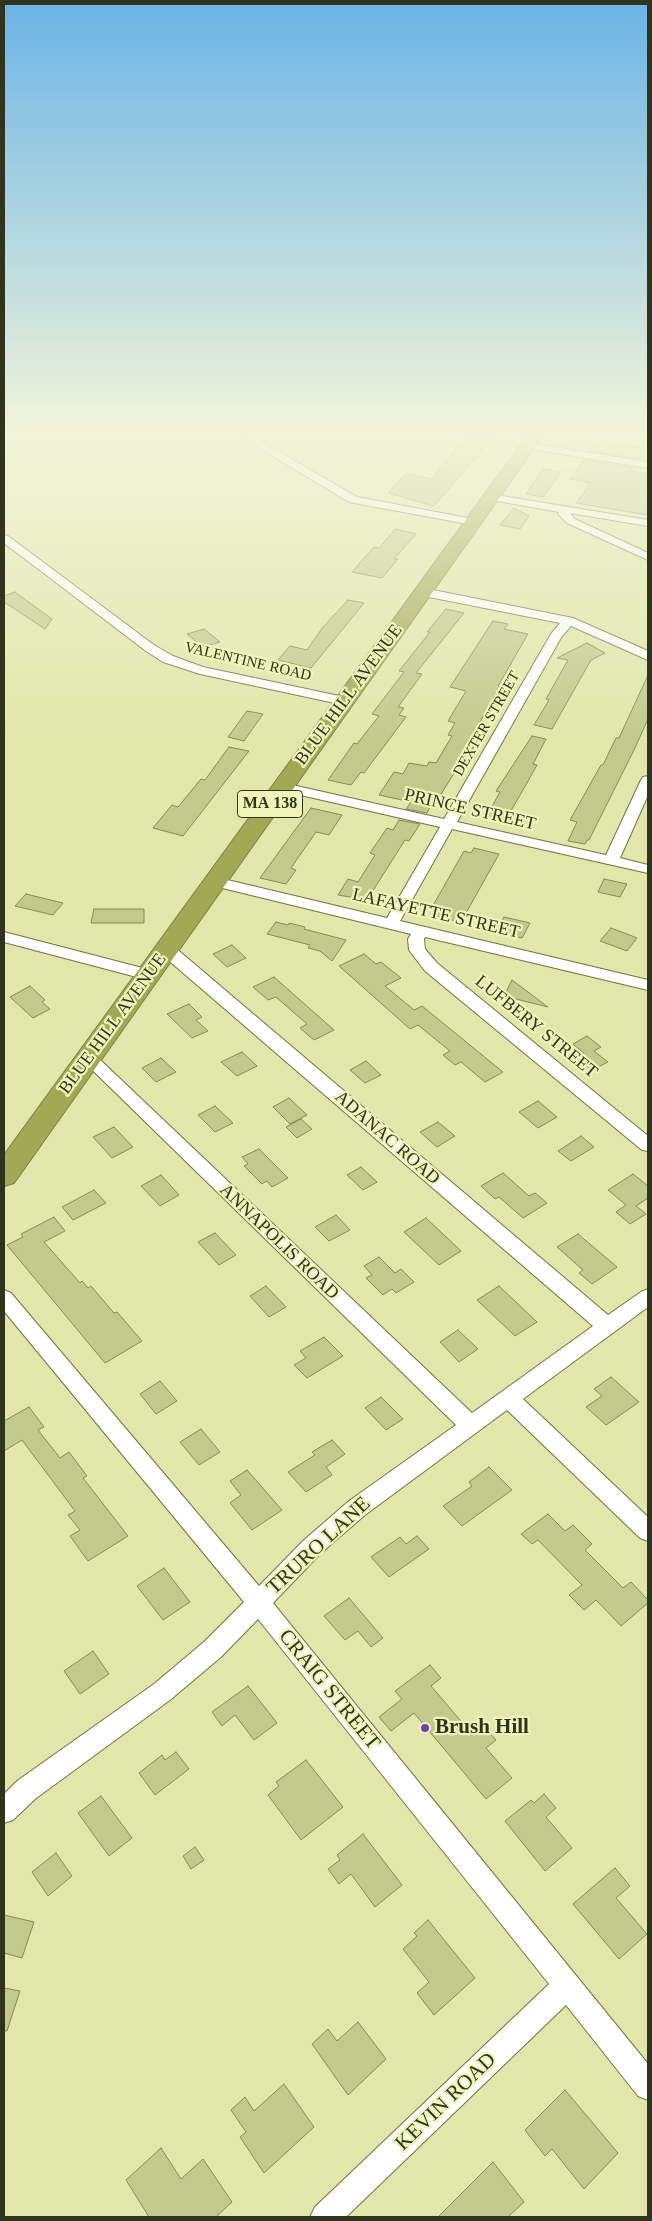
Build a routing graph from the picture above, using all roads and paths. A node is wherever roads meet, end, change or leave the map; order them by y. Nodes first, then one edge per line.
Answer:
1 (463, 537) edge
2 (604, 537) edge
3 (4, 538) edge
4 (648, 557) edge
5 (423, 592) junction
6 (569, 621) junction
7 (648, 656) edge
8 (344, 701) junction
9 (648, 780) edge
10 (283, 786) junction
11 (448, 824) junction
12 (611, 860) junction
13 (648, 869) edge
14 (214, 882) junction
15 (391, 924) junction
16 (420, 931) junction
17 (4, 938) edge
18 (166, 949) junction
19 (148, 975) junction
20 (648, 986) edge
21 (88, 1058) junction
22 (648, 1145) edge
23 (4, 1176) edge
24 (648, 1297) edge
25 (4, 1298) edge
26 (608, 1327) junction
27 (508, 1398) junction
28 (471, 1426) junction
29 (648, 1531) edge
30 (258, 1602) junction
31 (4, 1811) edge
32 (567, 1986) junction
33 (648, 2086) edge
34 (325, 2217) edge

1 - 5 highway, BLUE HILL AVENUE / MA 138
2 - 4 street
3 - 8 street, VALENTINE ROAD
5 - 6 street
5 - 8 highway, BLUE HILL AVENUE / MA 138
6 - 7 street
6 - 11 street, DEXTER STREET
8 - 10 highway, BLUE HILL AVENUE / MA 138
9 - 12 street
10 - 11 street, PRINCE STREET
10 - 14 highway, BLUE HILL AVENUE / MA 138
11 - 12 street, PRINCE STREET
11 - 15 street, DEXTER STREET
12 - 13 street, PRINCE STREET
14 - 15 street, LAFAYETTE STREET
14 - 18 highway, BLUE HILL AVENUE / MA 138
15 - 16 street, LAFAYETTE STREET
16 - 20 street, LAFAYETTE STREET
16 - 22 street, LUFBERY STREET
17 - 19 street
18 - 19 highway, BLUE HILL AVENUE / MA 138
18 - 26 street, ADANAC ROAD
19 - 21 highway, BLUE HILL AVENUE / MA 138
21 - 23 highway, BLUE HILL AVENUE / MA 138
21 - 28 street, ANNAPOLIS ROAD
24 - 26 street, TRURO LANE
25 - 30 street, CRAIG STREET
26 - 27 street, TRURO LANE
27 - 28 street, TRURO LANE
27 - 29 street
28 - 30 street, TRURO LANE
30 - 31 street, TRURO LANE
30 - 32 street, CRAIG STREET
32 - 33 street, CRAIG STREET
32 - 34 street, KEVIN ROAD

